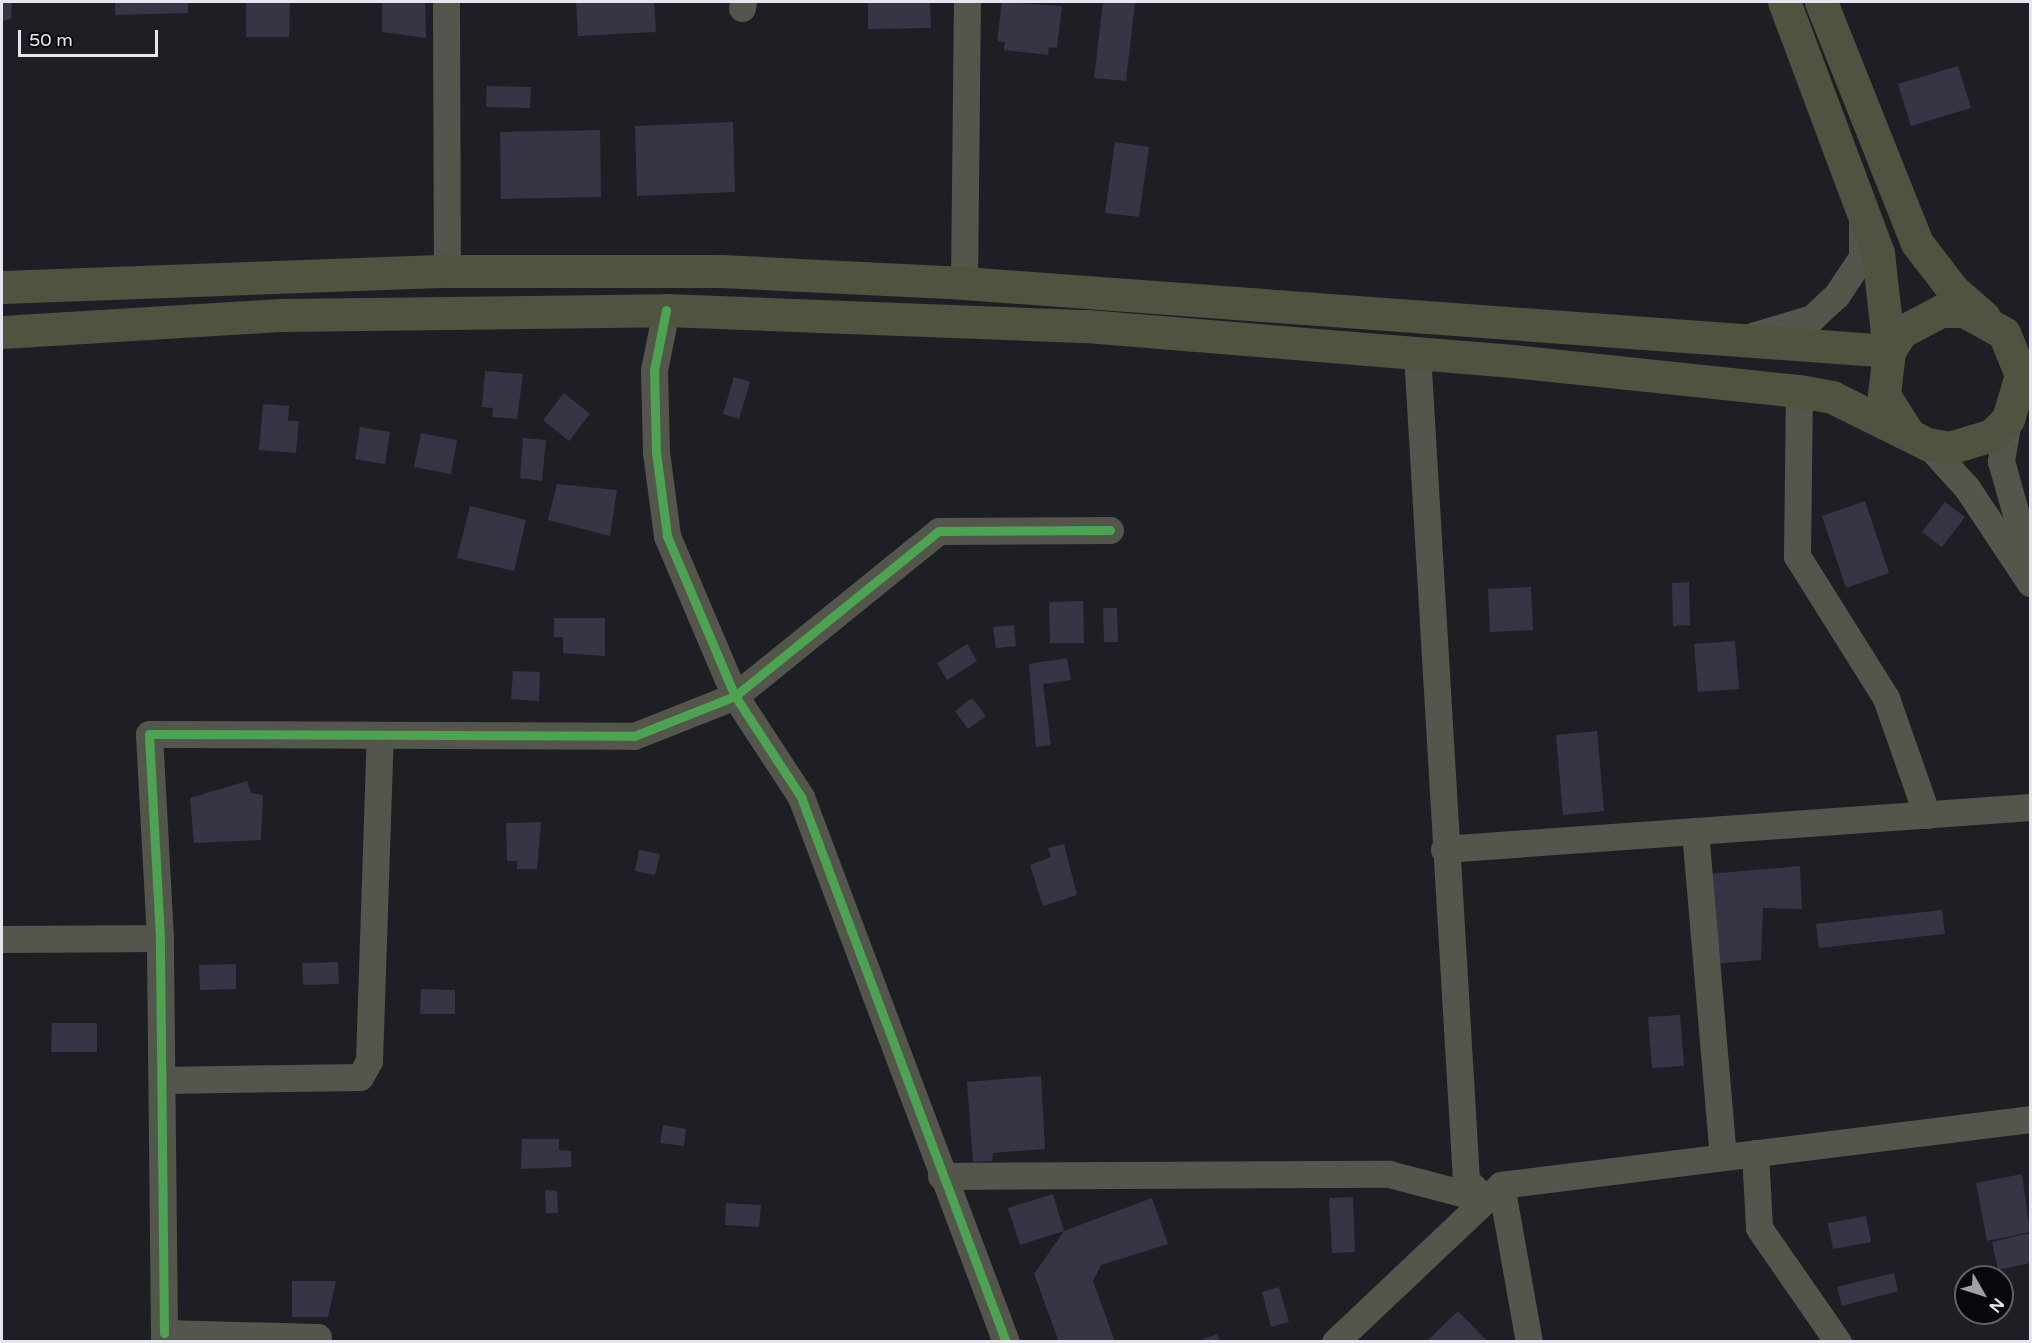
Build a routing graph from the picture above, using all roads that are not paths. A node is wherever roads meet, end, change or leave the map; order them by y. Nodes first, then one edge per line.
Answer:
1 (446, 2) edge
2 (967, 2) edge
3 (1784, 2) edge
4 (1822, 2) edge
5 (1861, 206) junction
6 (447, 272) junction
7 (964, 283) junction
8 (2, 287) edge
9 (666, 310) junction
10 (2, 332) edge
11 (2007, 332) edge
12 (1733, 341) junction
13 (1888, 351) junction
14 (1417, 353) junction
15 (1799, 391) junction
16 (2020, 417) edge
17 (1918, 438) junction
18 (1110, 530) dead end
19 (2031, 564) edge
20 (2031, 583) edge
21 (735, 696) junction
22 (380, 735) junction
23 (2031, 807) edge
24 (1927, 815) junction
25 (1695, 831) junction
26 (1444, 849) junction
27 (160, 938) junction
28 (2, 939) edge
29 (162, 1080) junction
30 (2031, 1119) edge
31 (1755, 1153) junction
32 (1723, 1157) junction
33 (941, 1176) junction
34 (1493, 1192) junction
35 (318, 1336) dead end
36 (164, 1337) edge
37 (1006, 1341) edge
38 (1335, 1341) edge
39 (1529, 1341) edge
40 (1838, 1341) edge

1 - 6 street
2 - 7 street
3 - 5 main road
4 - 11 main road
5 - 12 street
5 - 13 main road
6 - 7 main road
6 - 8 main road
7 - 12 main road
9 - 10 main road
9 - 14 main road
9 - 21 street
11 - 13 main road
11 - 16 main road
12 - 13 main road
13 - 17 main road
14 - 15 main road
14 - 26 street
15 - 17 main road
15 - 24 street
16 - 17 main road
16 - 19 street
17 - 20 street
18 - 21 street
21 - 22 street
21 - 33 street
22 - 27 street
22 - 29 street
23 - 24 street
24 - 25 street
25 - 26 street
25 - 32 street
26 - 34 street
27 - 28 street
27 - 29 street
29 - 36 street
30 - 31 street
31 - 32 street
31 - 40 street
32 - 34 street
33 - 34 street
33 - 37 street
34 - 38 street
34 - 39 street
35 - 36 street

